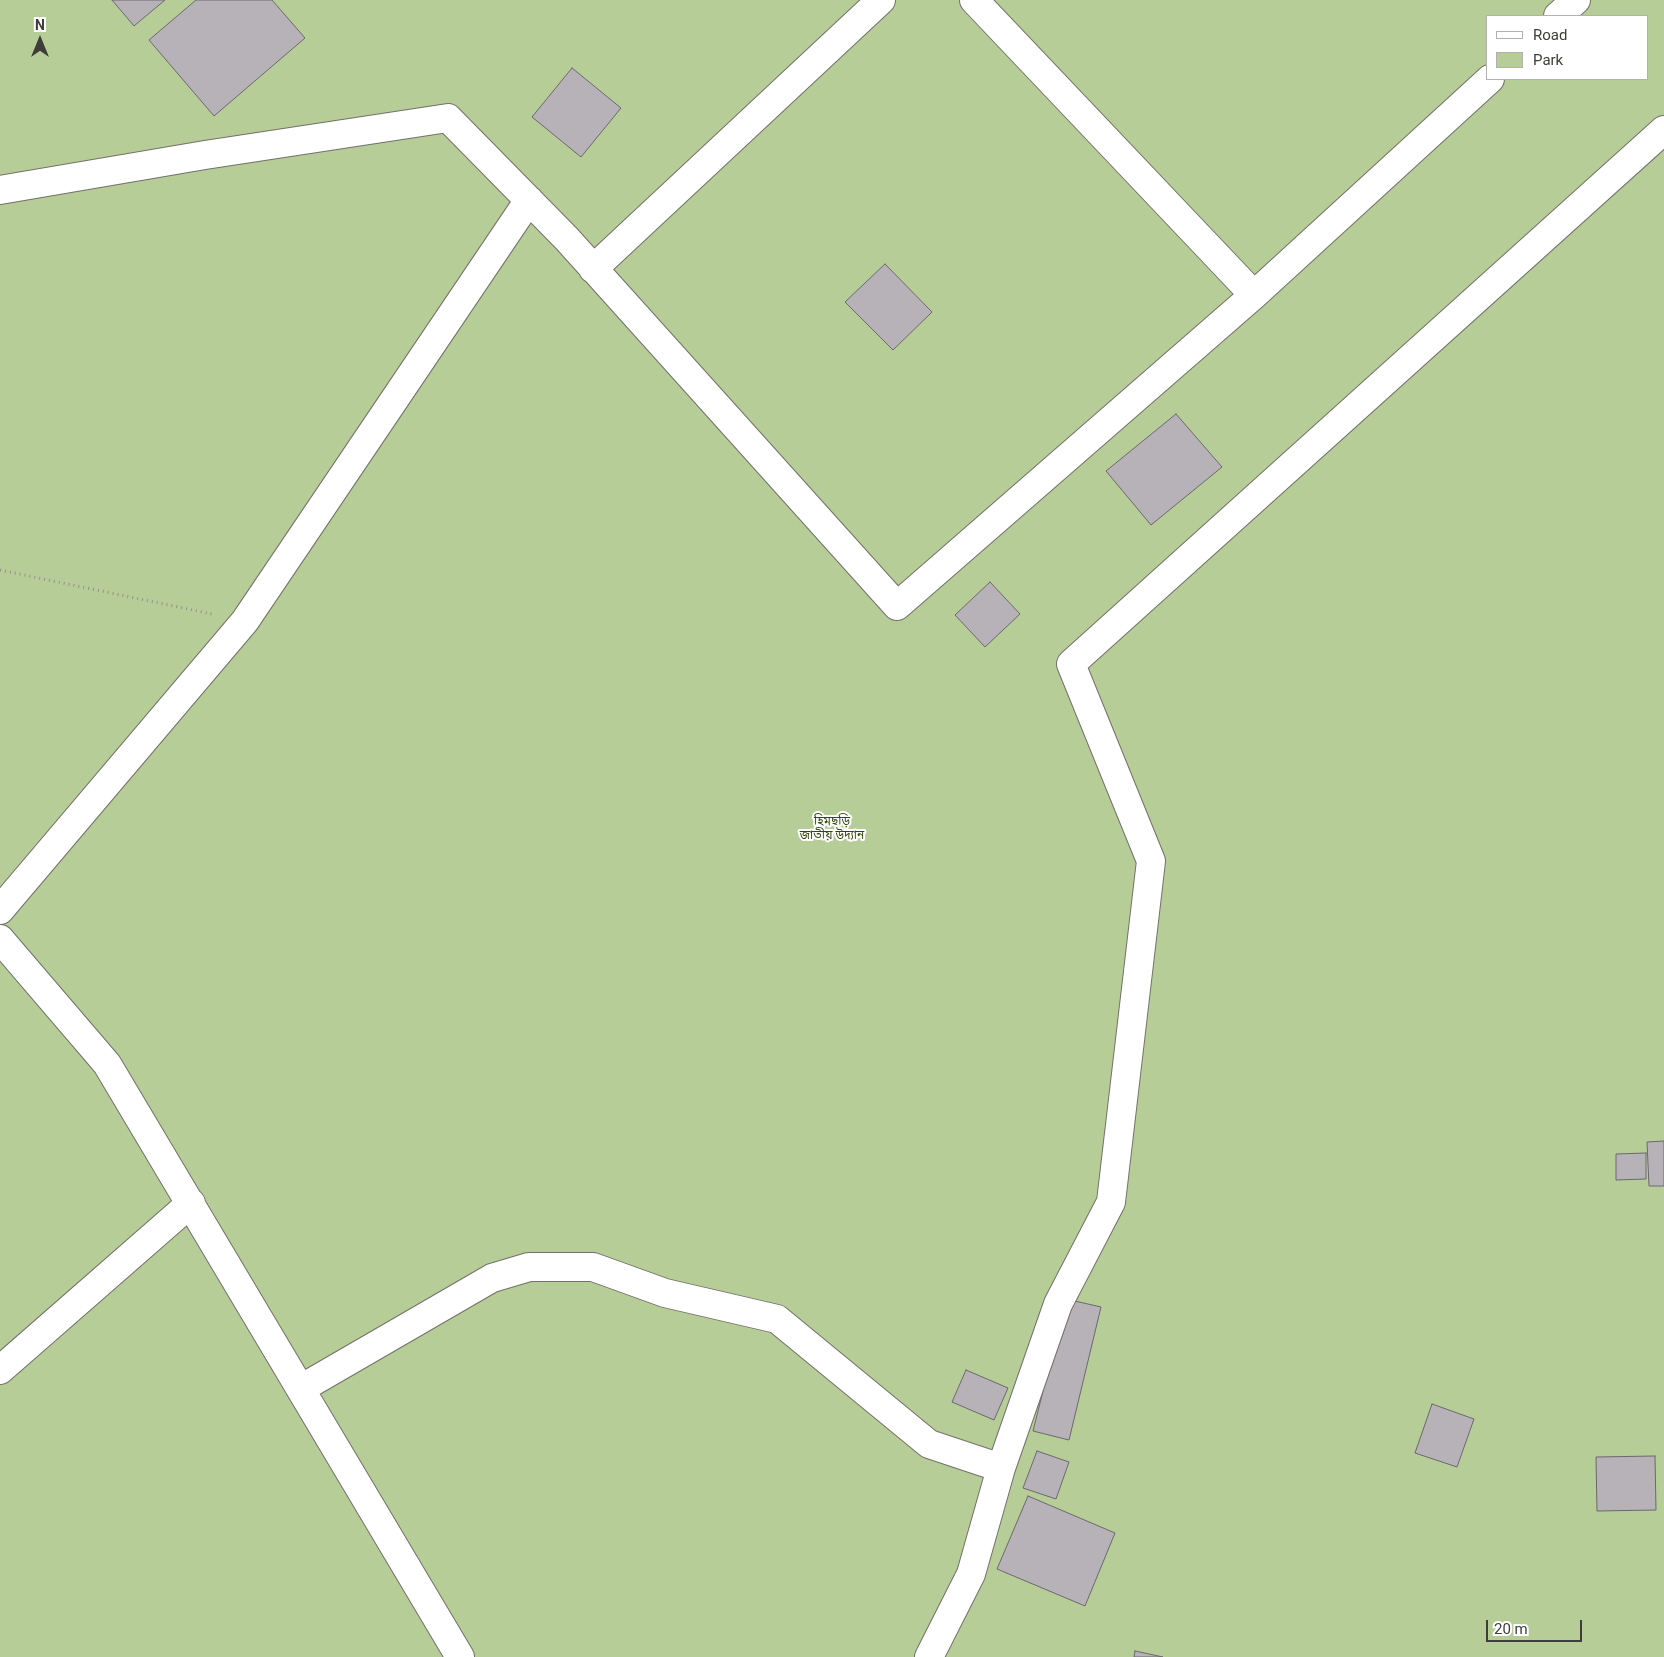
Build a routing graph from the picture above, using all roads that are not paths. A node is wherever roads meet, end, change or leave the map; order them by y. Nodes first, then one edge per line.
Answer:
1 (881, 0) edge
2 (974, 0) edge
3 (1576, 0) edge
4 (1559, 15) edge
5 (1489, 80) edge
6 (1664, 130) edge
7 (0, 190) edge
8 (529, 200) junction
9 (593, 269) junction
10 (1254, 295) junction
11 (0, 910) edge
12 (0, 939) edge
13 (191, 1203) junction
14 (0, 1370) edge
15 (302, 1388) junction
16 (1000, 1468) junction
17 (460, 1657) edge
18 (929, 1657) edge

1 - 9 street
2 - 10 street
3 - 4 street
5 - 10 street
6 - 16 street
7 - 8 street
8 - 9 street
8 - 11 street
9 - 10 street
12 - 13 street
13 - 14 street
13 - 15 street
15 - 16 street
15 - 17 street
16 - 18 street

